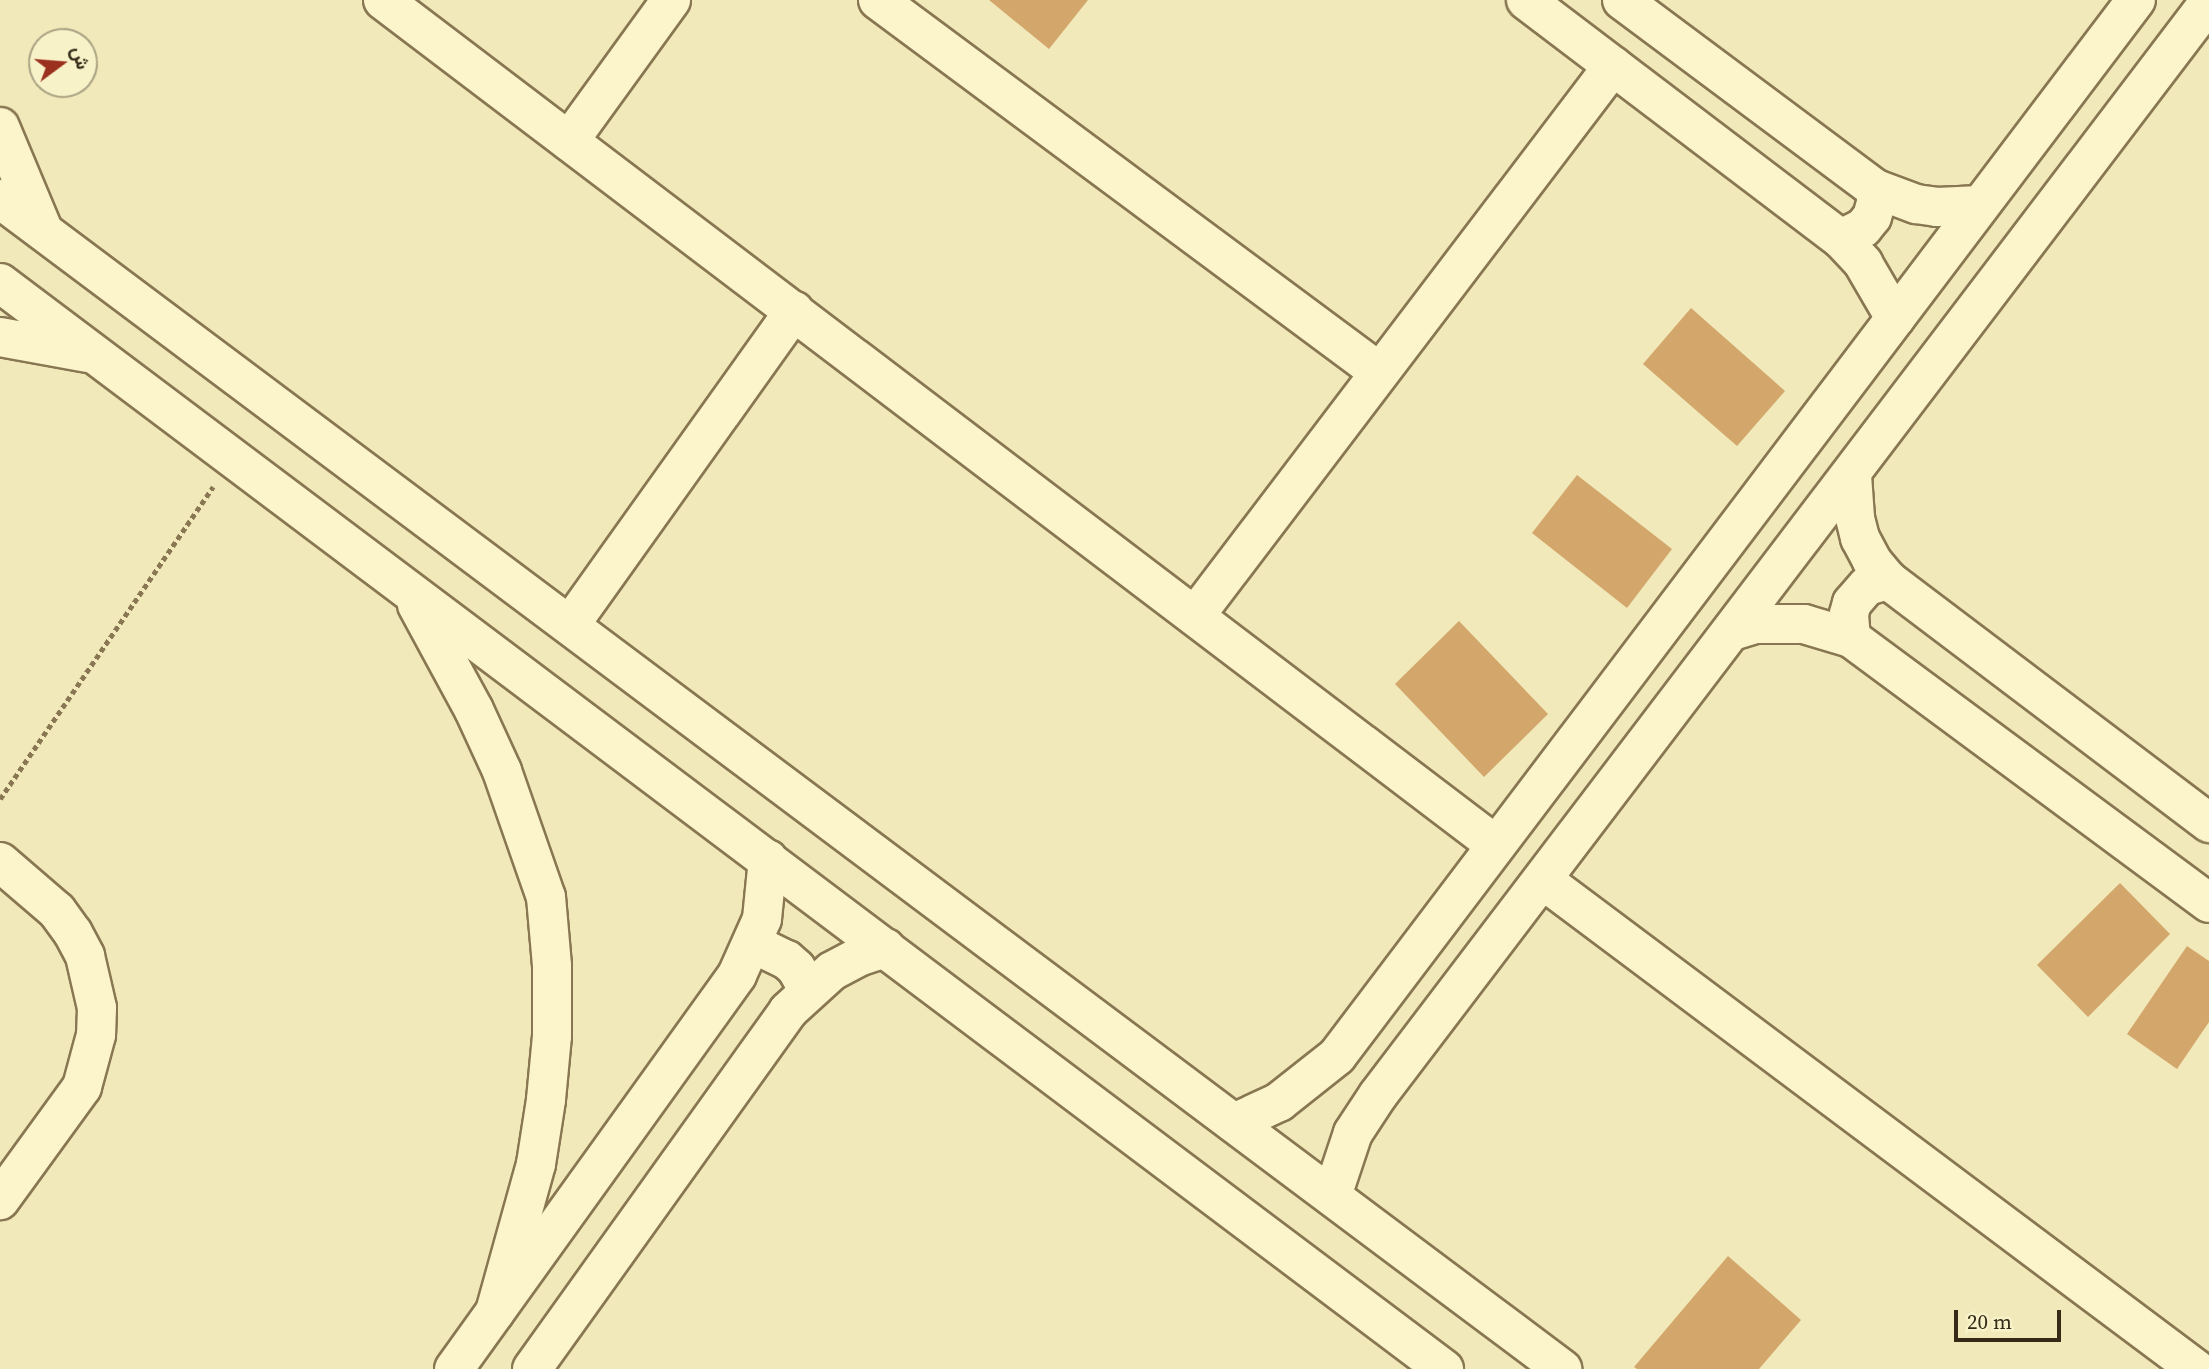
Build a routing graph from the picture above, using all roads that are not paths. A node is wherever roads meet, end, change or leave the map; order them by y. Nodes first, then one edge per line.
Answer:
1 (383, 0) edge
2 (671, 0) edge
3 (878, 0) edge
4 (1526, 0) edge
5 (2136, 0) edge
6 (2209, 2) edge
7 (1642, 6) edge
8 (1613, 66) junction
9 (0, 127) edge
10 (569, 141) junction
11 (1876, 189) junction
12 (0, 199) edge
13 (1980, 205) junction
14 (44, 232) junction
15 (1842, 239) junction
16 (0, 283) edge
17 (793, 311) junction
18 (1895, 318) junction
19 (0, 337) edge
20 (94, 354) junction
21 (1379, 372) junction
22 (1852, 475) junction
23 (1888, 580) junction
24 (407, 588) junction
25 (1195, 616) junction
26 (570, 625) junction
27 (1732, 631) junction
28 (1851, 638) junction
29 (2209, 824) edge
30 (1496, 845) junction
31 (768, 859) junction
32 (0, 862) edge
33 (1543, 880) junction
34 (2209, 903) edge
35 (751, 948) junction
36 (886, 948) junction
37 (808, 990) junction
38 (1337, 1056) junction
39 (1378, 1095) junction
40 (1234, 1123) junction
41 (1332, 1196) junction
42 (0, 1200) edge
43 (495, 1312) junction
44 (454, 1369) edge
45 (532, 1369) edge
46 (1444, 1369) edge
47 (1562, 1369) edge
48 (2196, 1369) edge

1 - 10 street
2 - 10 street
3 - 21 street
4 - 8 street
5 - 13 street
6 - 22 street
7 - 11 street
8 - 15 street
8 - 21 street
9 - 14 street
10 - 17 street
11 - 13 street
11 - 15 street
12 - 14 street
13 - 18 street
14 - 26 street
15 - 18 street
16 - 20 street
17 - 25 street
17 - 26 street
18 - 30 street
19 - 20 street
20 - 24 street
21 - 25 street
22 - 23 street
22 - 27 street
23 - 28 street
23 - 29 street
24 - 31 street
24 - 43 street
25 - 30 street
26 - 40 street
27 - 28 street
27 - 33 street
28 - 34 street
30 - 38 street
31 - 35 street
31 - 36 street
32 - 42 street
33 - 39 street
33 - 48 street
35 - 37 street
35 - 43 street
36 - 37 street
36 - 46 street
37 - 45 street
38 - 39 street
38 - 40 street
39 - 41 street
40 - 41 street
41 - 47 street
43 - 44 street

